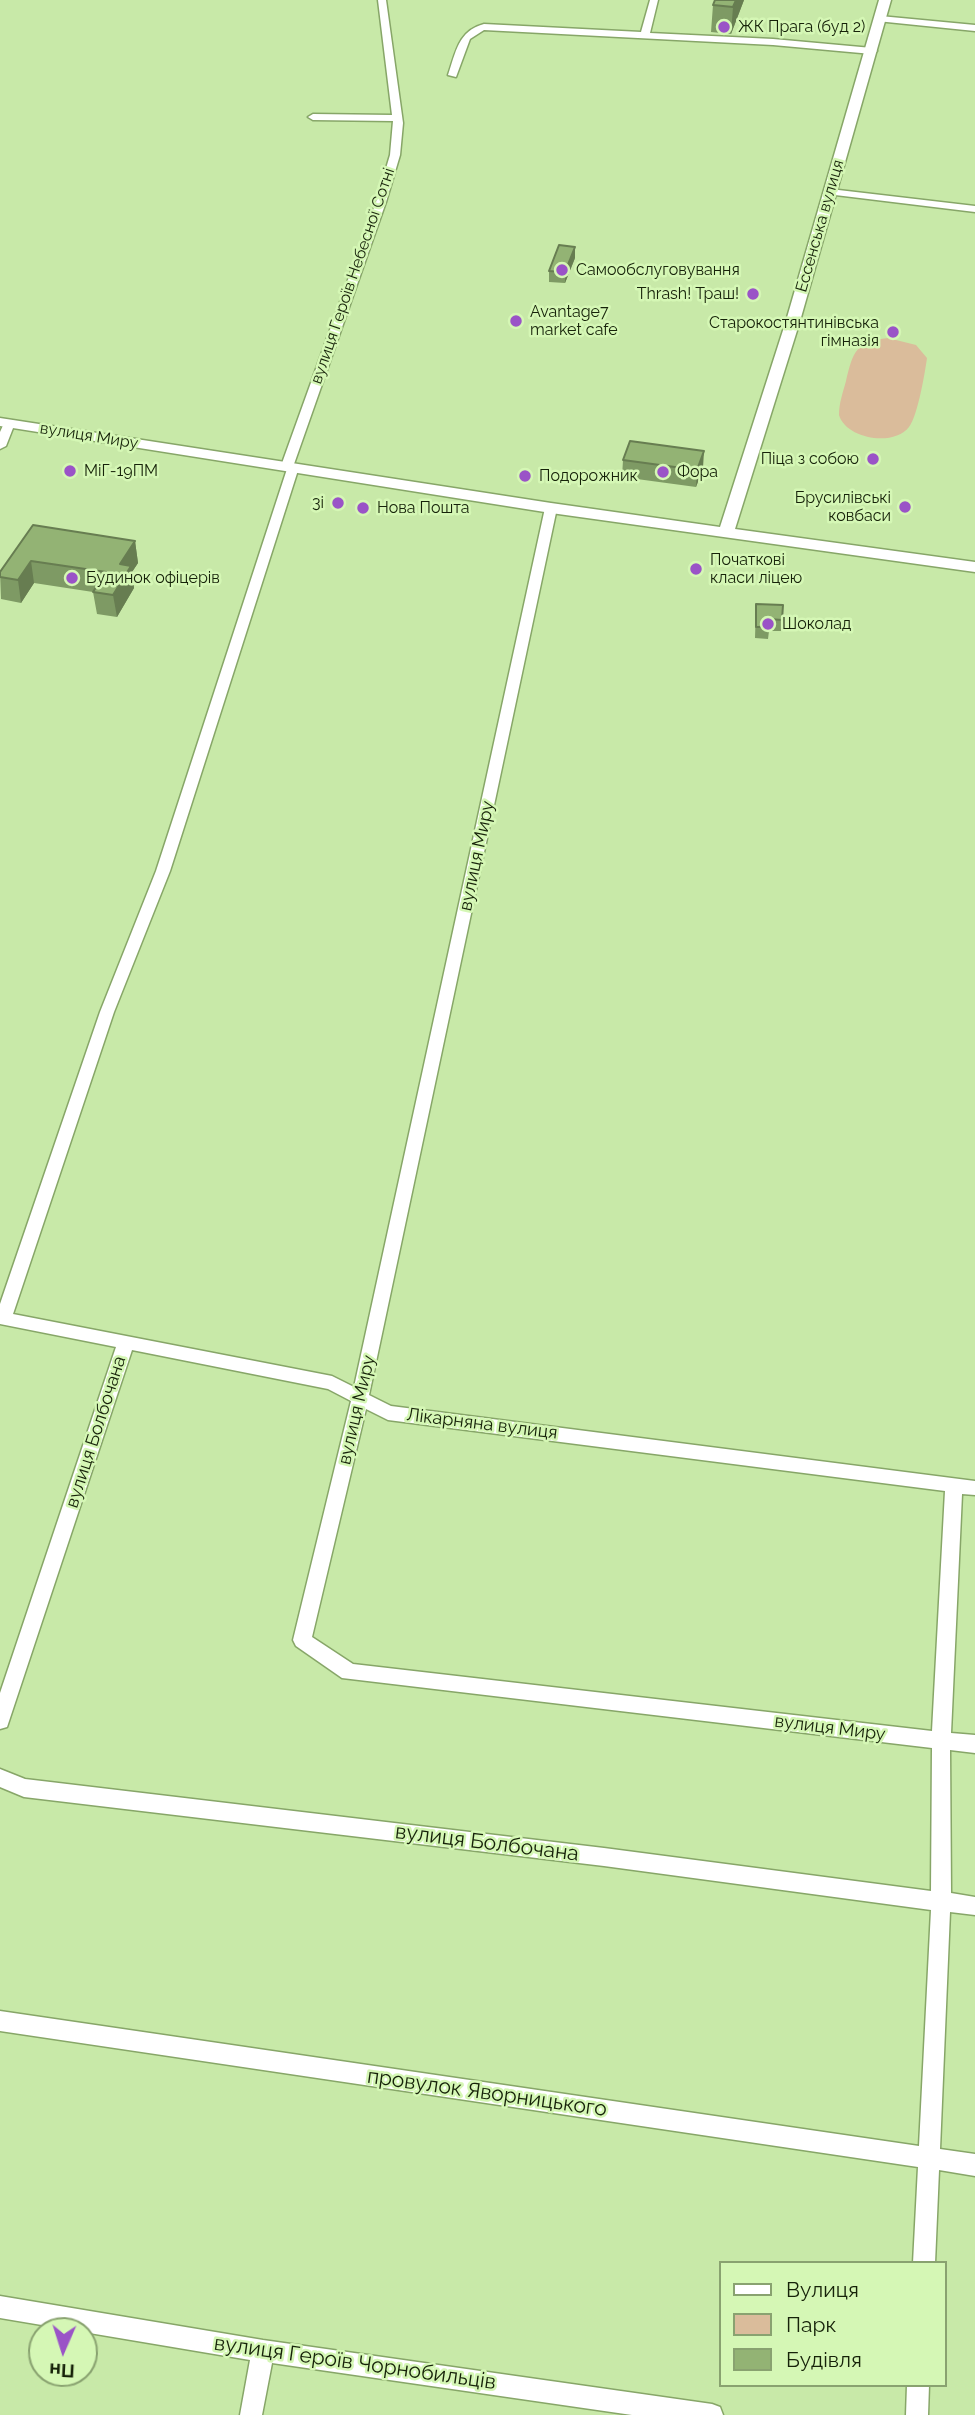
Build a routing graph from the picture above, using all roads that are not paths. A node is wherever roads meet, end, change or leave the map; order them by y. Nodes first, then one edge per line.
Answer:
1 (382, 0) edge
2 (654, 0) edge
3 (885, 0) edge
4 (880, 19) junction
5 (975, 28) edge
6 (645, 36) junction
7 (872, 51) junction
8 (453, 75) dead end
9 (313, 117) dead end
10 (397, 118) junction
11 (830, 192) junction
12 (975, 209) edge
13 (4, 423) edge
14 (0, 446) edge
15 (290, 466) junction
16 (551, 508) junction
17 (726, 531) junction
18 (975, 568) edge
19 (1, 1318) edge
20 (126, 1343) junction
21 (360, 1398) junction
22 (954, 1486) junction
23 (975, 1488) edge
24 (0, 1720) edge
25 (942, 1741) junction
26 (975, 1744) edge
27 (0, 1778) edge
28 (941, 1903) junction
29 (975, 1906) edge
30 (0, 2021) edge
31 (928, 2159) junction
32 (975, 2165) edge
33 (924, 2261) edge
34 (0, 2307) edge
35 (263, 2351) junction
36 (918, 2387) edge
37 (251, 2415) edge
38 (712, 2415) edge
39 (917, 2415) edge

1 - 10 street, вулиця Героїв Небесної Сотні
2 - 6 street
3 - 4 street, Ессенська вулиця
4 - 5 street
4 - 7 street, Ессенська вулиця
6 - 7 street
6 - 8 street
7 - 11 street, Ессенська вулиця
9 - 10 street
10 - 15 street, вулиця Героїв Небесної Сотні
11 - 12 street
11 - 17 street, Ессенська вулиця
13 - 14 street
13 - 15 street, вулиця Миру
15 - 16 street, вулиця Миру
15 - 19 street, вулиця Героїв Небесної Сотні
16 - 17 street, вулиця Миру
16 - 21 street, вулиця Миру
17 - 18 street, вулиця Миру
19 - 20 street, Лікарняна вулиця
20 - 21 street, Лікарняна вулиця
20 - 24 street, вулиця Болбочана
21 - 22 street, Лікарняна вулиця
21 - 25 street, вулиця Миру
22 - 23 street, Лікарняна вулиця
22 - 25 street
25 - 26 street, вулиця Миру
25 - 28 street
27 - 28 street, вулиця Болбочана
28 - 29 street, вулиця Болбочана
28 - 31 street
30 - 31 street, провулок Яворницького
31 - 32 street, провулок Яворницького
31 - 33 street
34 - 35 street, вулиця Героїв Чорнобильців
35 - 37 street
35 - 38 street, вулиця Героїв Чорнобильців
36 - 39 street

